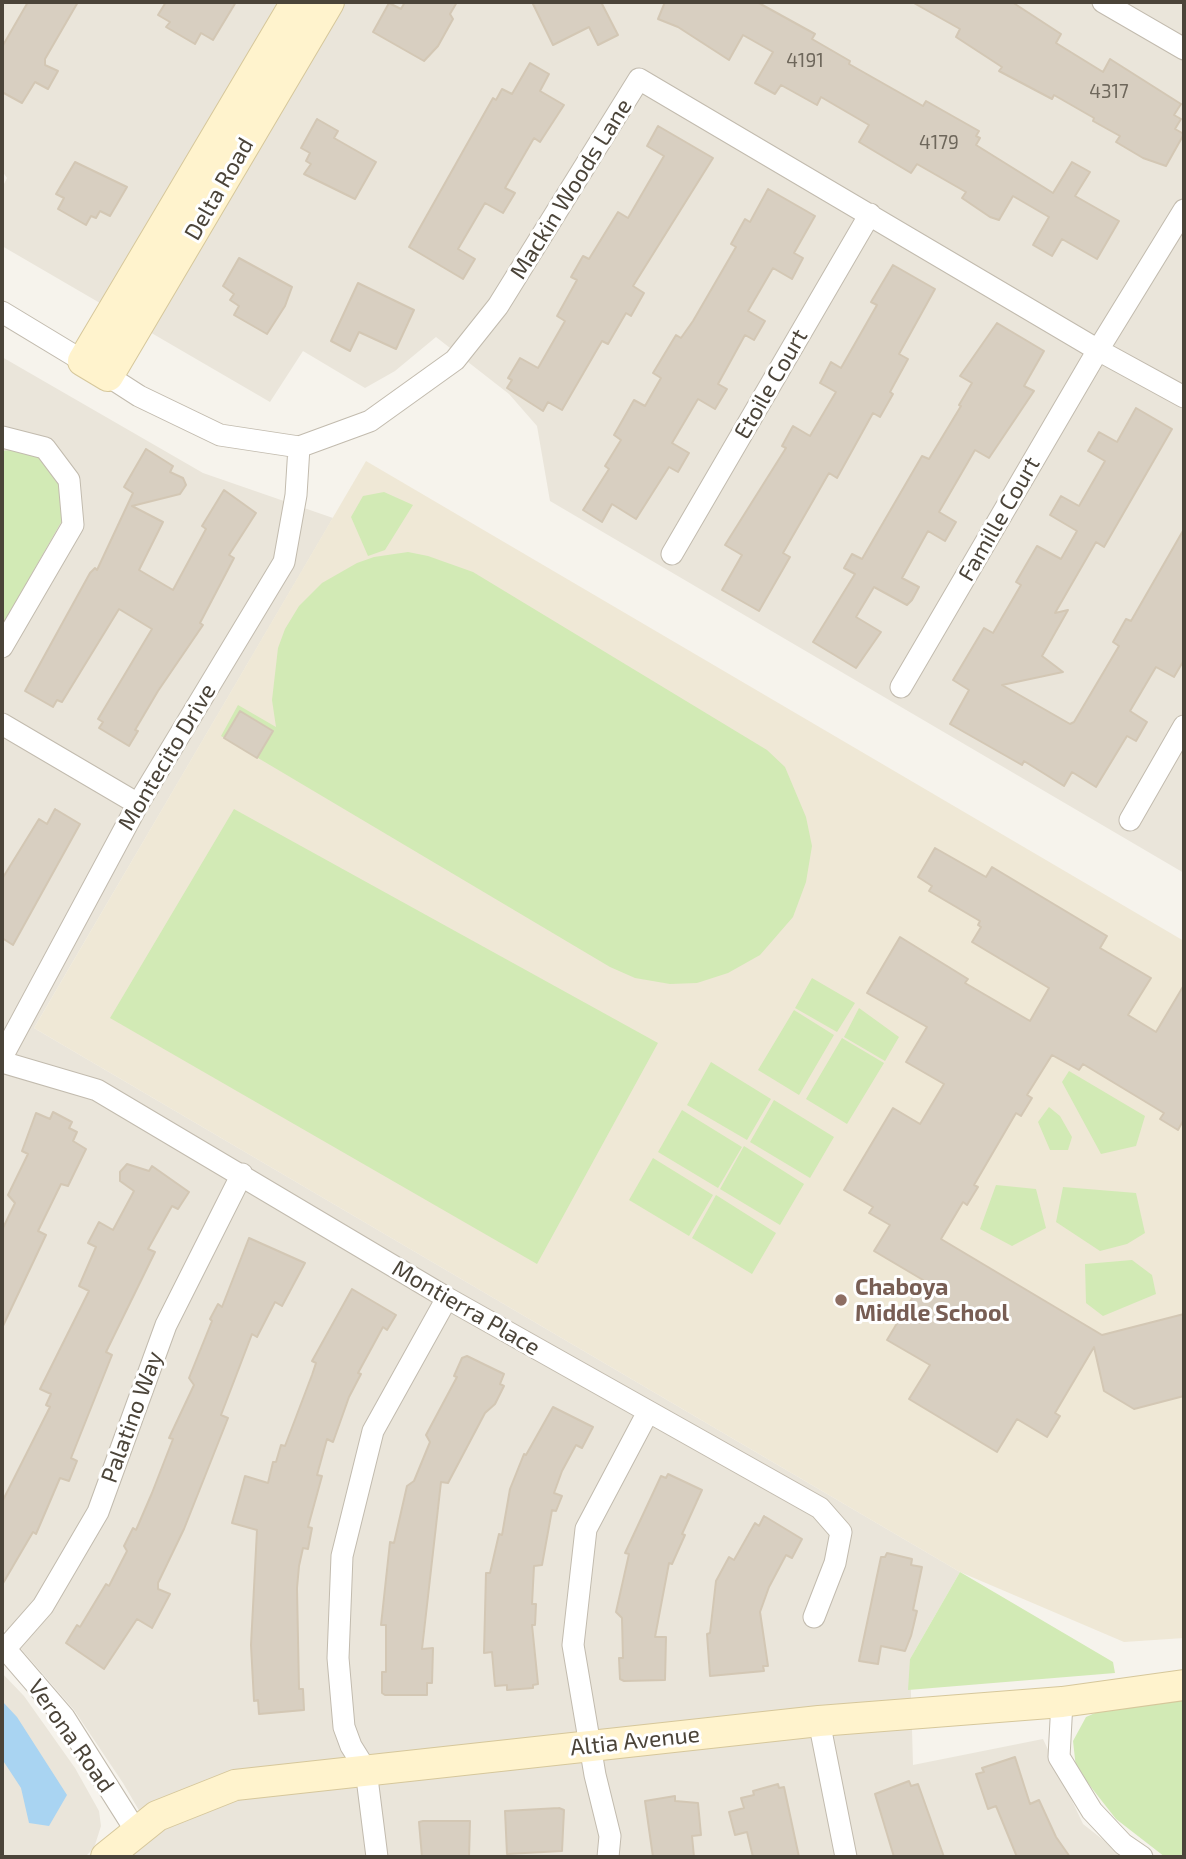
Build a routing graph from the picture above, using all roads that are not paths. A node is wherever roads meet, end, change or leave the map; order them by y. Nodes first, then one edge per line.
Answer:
1 (296, 2) edge
2 (329, 2) edge
3 (1103, 2) edge
4 (1184, 49) edge
5 (1184, 211) edge
6 (870, 214) junction
7 (2, 312) edge
8 (1098, 350) junction
9 (95, 369) junction
10 (1184, 397) edge
11 (2, 437) edge
12 (299, 447) junction
13 (672, 554) dead end
14 (2, 647) edge
15 (901, 687) dead end
16 (2, 723) edge
17 (1184, 726) edge
18 (138, 804) junction
19 (1130, 820) dead end
20 (2, 1060) edge
21 (242, 1174) junction
22 (447, 1298) junction
23 (648, 1412) junction
24 (814, 1617) dead end
25 (4, 1646) edge
26 (1184, 1685) edge
27 (1062, 1702) junction
28 (819, 1721) junction
29 (590, 1746) junction
30 (366, 1770) junction
31 (136, 1831) junction
32 (106, 1857) edge
33 (377, 1857) edge
34 (608, 1857) edge
35 (846, 1857) edge
36 (1142, 1857) edge

1 - 9 street, Delta Road
2 - 9 street, Delta Road
3 - 4 street
5 - 8 street, Famille Court
6 - 8 street, Mackin Woods Lane
6 - 12 street, Mackin Woods Lane
6 - 13 street, Etoile Court
7 - 9 street, Mackin Woods Lane
8 - 10 street, Mackin Woods Lane
8 - 15 street, Famille Court
9 - 12 street, Mackin Woods Lane
11 - 14 street
12 - 18 street, Montecito Drive
16 - 18 street
17 - 19 street
18 - 20 street, Montecito Drive
20 - 21 street, Montierra Place
21 - 22 street, Montierra Place
21 - 25 street, Palatino Way
22 - 23 street, Montierra Place
22 - 30 street
23 - 24 street, Montierra Place
23 - 29 street
25 - 31 street, Verona Road
26 - 27 street, Altia Avenue
27 - 28 street, Altia Avenue
27 - 36 street
28 - 29 street, Altia Avenue
28 - 35 street
29 - 30 street, Altia Avenue
29 - 34 street
30 - 31 street, Altia Avenue
30 - 33 street
31 - 32 street, Altia Avenue

